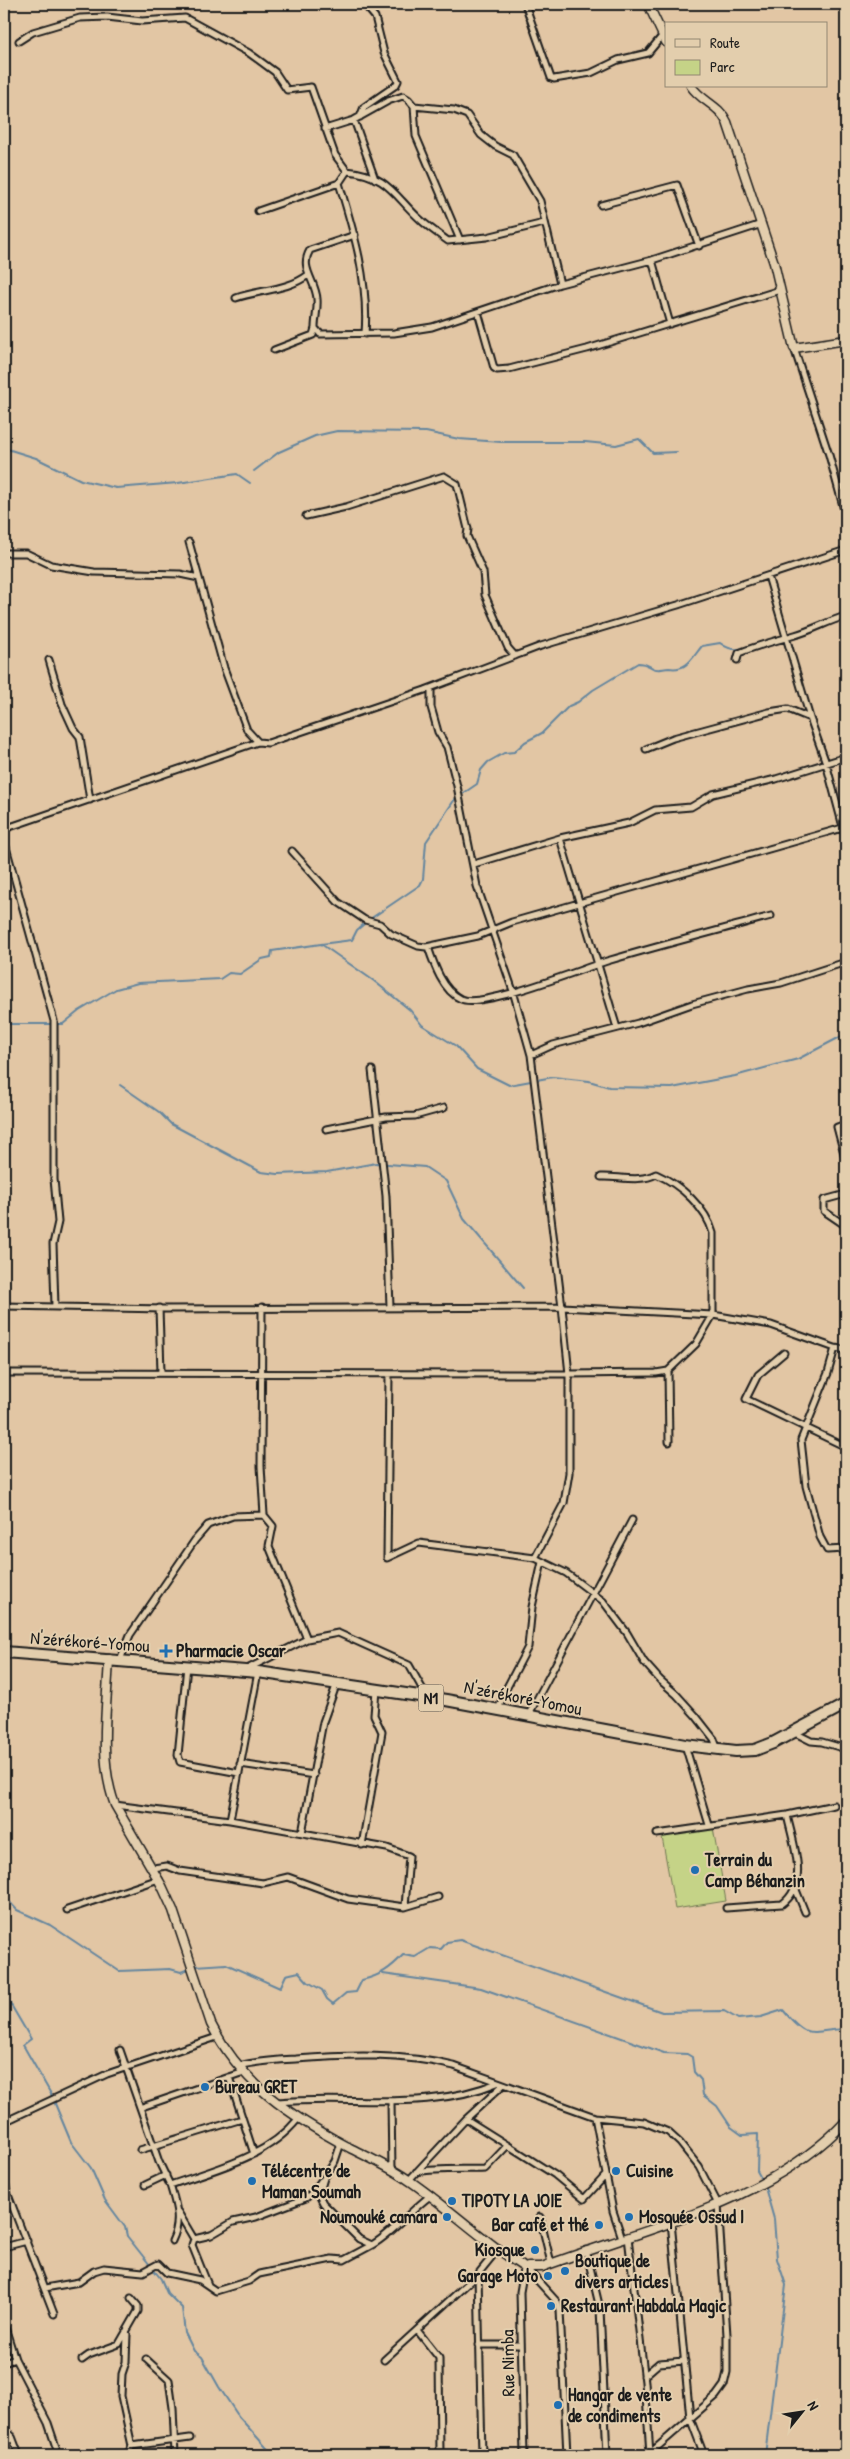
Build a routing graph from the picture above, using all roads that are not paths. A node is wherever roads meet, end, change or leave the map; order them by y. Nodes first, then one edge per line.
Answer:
1 (364, 4) edge
2 (525, 4) edge
3 (648, 4) edge
4 (665, 38) edge
5 (19, 41) dead end
6 (692, 88) edge
7 (414, 106) junction
8 (357, 119) junction
9 (325, 129) junction
10 (347, 171) junction
11 (375, 178) junction
12 (339, 183) junction
13 (601, 205) dead end
14 (258, 211) dead end
15 (544, 223) junction
16 (762, 224) junction
17 (355, 235) junction
18 (460, 240) junction
19 (699, 246) junction
20 (652, 260) junction
21 (308, 275) junction
22 (560, 284) junction
23 (780, 290) junction
24 (236, 298) dead end
25 (478, 312) junction
26 (670, 324) junction
27 (315, 328) junction
28 (320, 334) junction
29 (364, 334) junction
30 (313, 335) junction
31 (846, 340) edge
32 (794, 348) junction
33 (274, 350) dead end
34 (306, 516) dead end
35 (846, 517) edge
36 (189, 542) dead end
37 (846, 550) edge
38 (4, 553) edge
39 (768, 576) junction
40 (199, 578) junction
41 (846, 616) edge
42 (786, 637) junction
43 (515, 656) junction
44 (49, 660) dead end
45 (737, 660) dead end
46 (431, 688) junction
47 (810, 718) junction
48 (258, 742) junction
49 (646, 750) dead end
50 (846, 757) edge
51 (826, 763) junction
52 (90, 800) junction
53 (845, 828) edge
54 (4, 829) edge
55 (560, 838) junction
56 (846, 838) edge
57 (4, 840) edge
58 (292, 851) dead end
59 (474, 864) junction
60 (579, 902) junction
61 (771, 916) dead end
62 (492, 931) junction
63 (428, 947) junction
64 (846, 962) edge
65 (598, 964) junction
66 (513, 991) junction
67 (618, 1028) junction
68 (531, 1055) junction
69 (372, 1070) dead end
70 (444, 1108) dead end
71 (377, 1119) junction
72 (846, 1124) edge
73 (326, 1129) dead end
74 (846, 1161) edge
75 (600, 1177) dead end
76 (846, 1194) edge
77 (846, 1226) edge
78 (4, 1306) edge
79 (55, 1306) junction
80 (262, 1307) junction
81 (390, 1307) junction
82 (562, 1307) junction
83 (159, 1308) junction
84 (713, 1315) junction
85 (835, 1348) junction
86 (846, 1350) edge
87 (784, 1353) dead end
88 (668, 1371) junction
89 (161, 1372) junction
90 (4, 1373) edge
91 (263, 1373) junction
92 (389, 1374) junction
93 (569, 1374) junction
94 (805, 1427) junction
95 (669, 1442) dead end
96 (846, 1447) edge
97 (264, 1514) junction
98 (632, 1520) dead end
99 (846, 1549) edge
100 (535, 1558) junction
101 (542, 1562) junction
102 (593, 1594) junction
103 (307, 1639) junction
104 (4, 1652) edge
105 (109, 1659) junction
106 (120, 1660) junction
107 (187, 1666) junction
108 (245, 1671) junction
109 (258, 1672) junction
110 (336, 1683) junction
111 (376, 1690) junction
112 (427, 1698) junction
113 (846, 1704) edge
114 (498, 1712) junction
115 (528, 1716) junction
116 (792, 1732) junction
117 (685, 1745) junction
118 (846, 1749) edge
119 (718, 1750) junction
120 (240, 1764) junction
121 (239, 1773) junction
122 (314, 1776) junction
123 (115, 1804) junction
124 (834, 1805) dead end
125 (787, 1815) junction
126 (230, 1820) junction
127 (709, 1825) junction
128 (302, 1833) junction
129 (657, 1834) dead end
130 (362, 1844) junction
131 (153, 1868) junction
132 (159, 1879) junction
133 (796, 1890) junction
134 (438, 1897) dead end
135 (405, 1907) junction
136 (726, 1908) dead end
137 (67, 1910) dead end
138 (805, 1912) dead end
139 (217, 2037) junction
140 (120, 2050) dead end
141 (126, 2068) junction
142 (241, 2069) junction
143 (229, 2077) junction
144 (496, 2082) junction
145 (503, 2085) junction
146 (391, 2101) junction
147 (275, 2103) junction
148 (142, 2106) junction
149 (595, 2117) junction
150 (242, 2119) junction
151 (298, 2119) junction
152 (466, 2119) junction
153 (4, 2122) edge
154 (845, 2126) edge
155 (341, 2143) junction
156 (154, 2146) junction
157 (507, 2146) junction
158 (140, 2150) dead end
159 (254, 2154) junction
160 (392, 2170) junction
161 (416, 2172) junction
162 (4, 2176) edge
163 (166, 2176) junction
164 (606, 2176) junction
165 (324, 2178) junction
166 (410, 2180) junction
167 (145, 2185) dead end
168 (170, 2185) junction
169 (430, 2196) junction
170 (718, 2204) junction
171 (178, 2212) junction
172 (540, 2217) dead end
173 (671, 2222) junction
174 (625, 2237) junction
175 (194, 2239) junction
176 (28, 2241) junction
177 (172, 2241) dead end
178 (372, 2245) junction
179 (4, 2247) edge
180 (499, 2248) junction
181 (586, 2250) junction
182 (551, 2263) junction
183 (525, 2268) junction
184 (478, 2274) junction
185 (209, 2287) junction
186 (45, 2288) junction
187 (131, 2298) dead end
188 (54, 2314) dead end
189 (4, 2324) edge
190 (417, 2330) junction
191 (127, 2334) junction
192 (521, 2345) junction
193 (479, 2346) junction
194 (15, 2359) junction
195 (146, 2359) dead end
196 (82, 2360) dead end
197 (384, 2360) dead end
198 (685, 2361) junction
199 (4, 2363) edge
200 (644, 2376) junction
201 (690, 2418) junction
202 (11, 2434) dead end
203 (190, 2438) dead end
204 (174, 2441) junction
205 (132, 2446) junction
206 (59, 2454) edge
207 (440, 2454) edge
208 (19, 2455) edge
209 (45, 2455) edge
210 (127, 2455) edge
211 (175, 2455) edge
212 (424, 2455) edge
213 (482, 2455) edge
214 (524, 2455) edge
215 (567, 2455) edge
216 (607, 2455) edge
217 (649, 2455) edge
218 (704, 2455) edge

1 - 8 street
2 - 4 street
3 - 4 street
5 - 9 street
6 - 16 street
7 - 8 street
7 - 15 street
7 - 18 street
8 - 9 street
8 - 11 street
9 - 10 street
10 - 11 street
10 - 12 street
11 - 18 street
12 - 14 street
12 - 17 street
13 - 19 street
15 - 18 street
15 - 22 street
16 - 19 street
16 - 23 street
17 - 21 street
17 - 29 street
19 - 20 street
20 - 22 street
20 - 26 street
21 - 24 street
21 - 27 street
22 - 25 street
23 - 26 street
23 - 32 street
25 - 26 street
25 - 29 street
27 - 28 street
27 - 30 street
28 - 29 street
28 - 30 street
30 - 33 street
31 - 32 street
32 - 35 street
34 - 43 street
36 - 40 street
37 - 39 street
38 - 40 street
39 - 42 street
39 - 43 street
40 - 48 street
41 - 42 street
42 - 45 street
42 - 47 street
43 - 46 street
44 - 52 street
46 - 48 street
46 - 59 street
47 - 49 street
47 - 51 street
48 - 52 street
50 - 51 street
51 - 53 street
51 - 55 street
52 - 54 street
53 - 56 street
53 - 60 street
55 - 59 street
55 - 60 street
57 - 79 street
58 - 63 street
59 - 62 street
60 - 62 street
60 - 65 street
61 - 65 street
62 - 63 street
62 - 66 street
63 - 66 street
64 - 67 street
65 - 66 street
65 - 67 street
66 - 68 street
67 - 68 street
68 - 82 street
69 - 71 street
70 - 71 street
71 - 73 street
71 - 81 street
72 - 74 street
75 - 84 street
76 - 77 street
78 - 79 street
79 - 83 street
80 - 81 street
80 - 83 street
80 - 91 street
81 - 82 street
82 - 84 street
82 - 93 street
83 - 89 street
84 - 85 street
84 - 88 street
85 - 86 street
85 - 94 street
87 - 94 street
88 - 93 street
88 - 95 street
89 - 90 street
89 - 91 street
91 - 92 street
91 - 97 street
92 - 93 street
92 - 100 street
93 - 100 street
94 - 96 street
94 - 99 street
97 - 103 street
97 - 106 street
98 - 102 street
100 - 101 street
101 - 102 street
101 - 114 street
102 - 115 street
102 - 119 street
103 - 108 street
103 - 112 street
104 - 105 highway, N'zérékoré-Yomou / N1
105 - 106 highway, N'zérékoré-Yomou / N1
105 - 123 street
106 - 107 highway, N'zérékoré-Yomou / N1
107 - 108 highway, N'zérékoré-Yomou / N1
107 - 121 street
108 - 109 highway, N'zérékoré-Yomou / N1
109 - 110 highway, N'zérékoré-Yomou / N1
109 - 120 street
110 - 111 highway, N'zérékoré-Yomou / N1
110 - 122 street
111 - 112 highway, N'zérékoré-Yomou / N1
111 - 130 street
112 - 114 highway, N'zérékoré-Yomou / N1
113 - 116 highway, N'zérékoré-Yomou / N1
114 - 115 highway, N'zérékoré-Yomou / N1
115 - 117 highway, N'zérékoré-Yomou / N1
116 - 118 street
116 - 119 highway, N'zérékoré-Yomou / N1
117 - 119 highway, N'zérékoré-Yomou / N1
117 - 127 street
120 - 121 street
120 - 122 street
121 - 126 street
122 - 128 street
123 - 126 street
123 - 131 street
124 - 125 street
125 - 127 street
125 - 133 street
126 - 128 street
127 - 129 street
128 - 130 street
130 - 135 street
131 - 132 street
131 - 135 street
132 - 137 street
132 - 139 street
133 - 136 street
133 - 138 street
134 - 135 street
139 - 141 street
139 - 142 street
140 - 141 street
141 - 148 street
141 - 153 street
142 - 143 street
142 - 144 street
142 - 147 street
143 - 148 street
143 - 150 street
144 - 145 street
144 - 146 street
145 - 149 street
145 - 152 street
146 - 147 street
146 - 160 street
147 - 151 street
148 - 156 street
149 - 164 street
149 - 170 street
150 - 156 street
150 - 159 street
151 - 155 street
151 - 159 street
152 - 157 street
152 - 161 street
154 - 170 street
155 - 160 street
155 - 165 street
156 - 158 street
156 - 163 street
157 - 161 street
157 - 164 street
159 - 168 street
160 - 166 street
161 - 166 street
162 - 176 street
163 - 167 street
163 - 168 street
164 - 174 street
165 - 175 street
165 - 178 street
166 - 169 street
168 - 171 street
169 - 178 street
169 - 180 street
170 - 173 street
170 - 201 street
171 - 175 street
171 - 177 street
172 - 182 street
173 - 174 street
173 - 198 street
174 - 181 street
174 - 200 street
175 - 185 street
176 - 179 street
176 - 186 street
178 - 185 street
180 - 183 street
180 - 184 street
181 - 182 street
181 - 216 street
182 - 183 street
183 - 192 street, Rue Nimba
183 - 215 street
184 - 190 street
184 - 193 street
185 - 186 street
186 - 188 street
187 - 191 street
189 - 194 street
190 - 197 street
190 - 207 street
191 - 196 street
191 - 205 street
192 - 193 street
192 - 214 street, Rue Nimba
193 - 213 street
194 - 199 street
194 - 206 street
195 - 204 street
198 - 200 street
198 - 201 street
200 - 217 street
201 - 217 street
201 - 218 street
202 - 208 street
203 - 204 street
204 - 205 street
204 - 211 street
205 - 210 street
206 - 209 street
207 - 212 street

